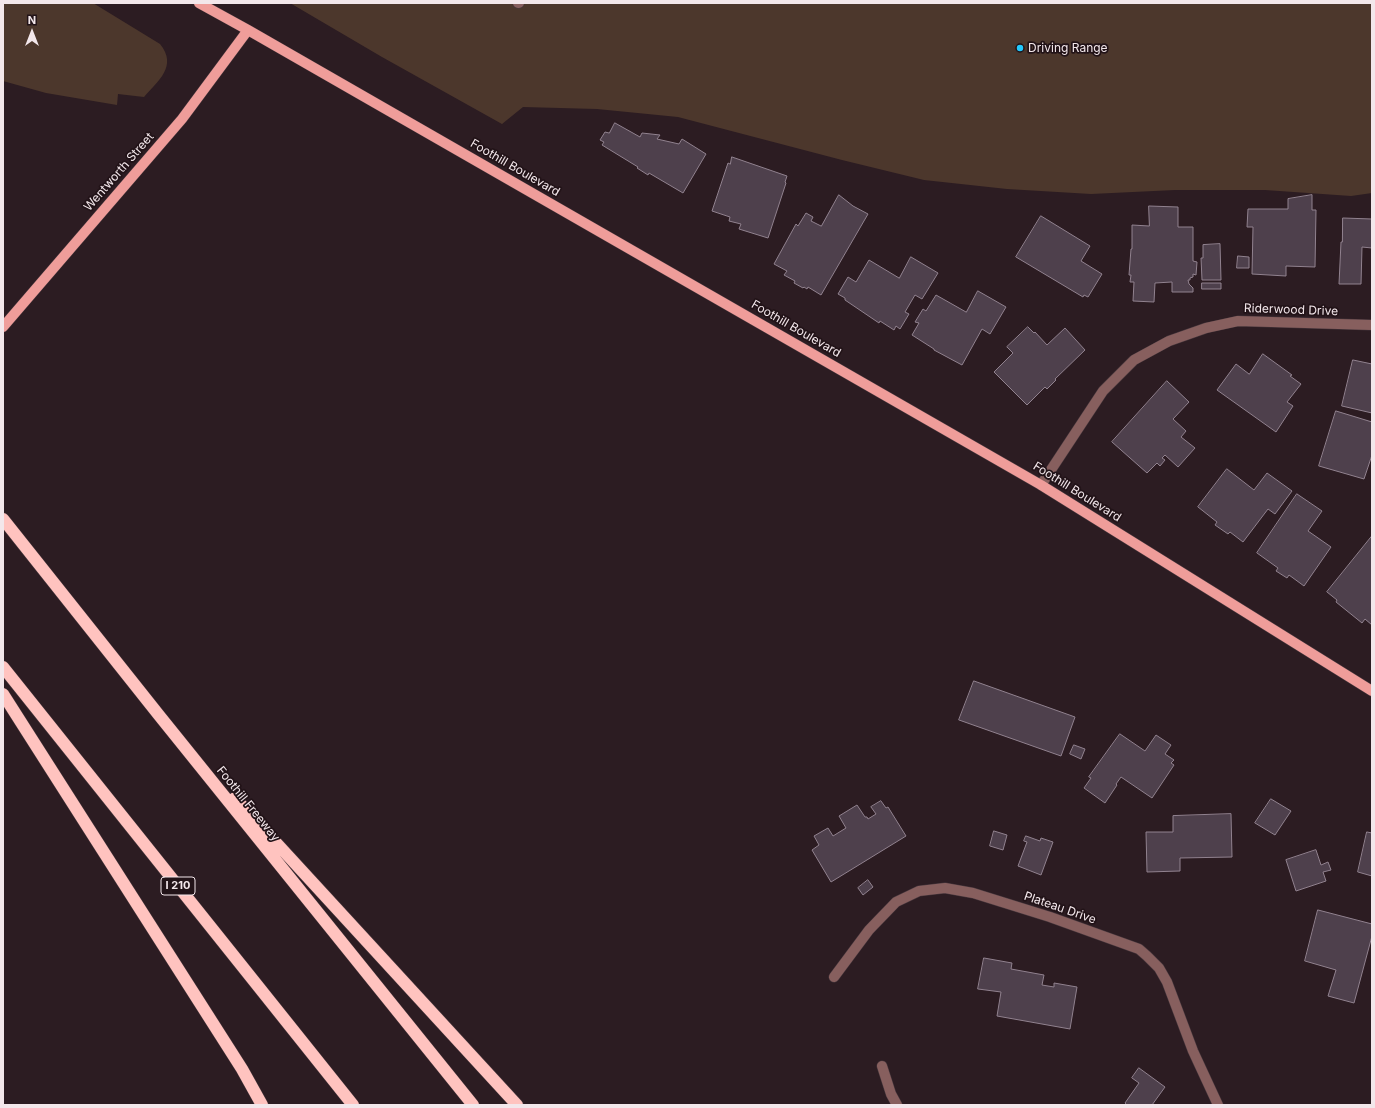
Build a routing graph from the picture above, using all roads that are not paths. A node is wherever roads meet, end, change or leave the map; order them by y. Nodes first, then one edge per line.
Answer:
1 (199, 3) edge
2 (248, 30) junction
3 (1372, 325) edge
4 (3, 327) edge
5 (1041, 485) junction
6 (3, 519) edge
7 (3, 667) edge
8 (1372, 691) edge
9 (3, 694) edge
10 (158, 714) junction
11 (834, 977) dead end
12 (882, 1066) dead end
13 (262, 1105) edge
14 (353, 1105) edge
15 (473, 1105) edge
16 (517, 1105) edge
17 (897, 1105) edge
18 (1218, 1105) edge

1 - 2 main road, Foothill Boulevard
2 - 4 main road, Wentworth Street
2 - 5 main road, Foothill Boulevard
3 - 5 street, Riderwood Drive
5 - 8 main road, Foothill Boulevard
6 - 10 highway, Foothill Freeway
7 - 14 highway, I 210
9 - 13 highway
10 - 15 highway, Foothill Freeway
10 - 16 highway
11 - 18 street, Plateau Drive
12 - 17 street

